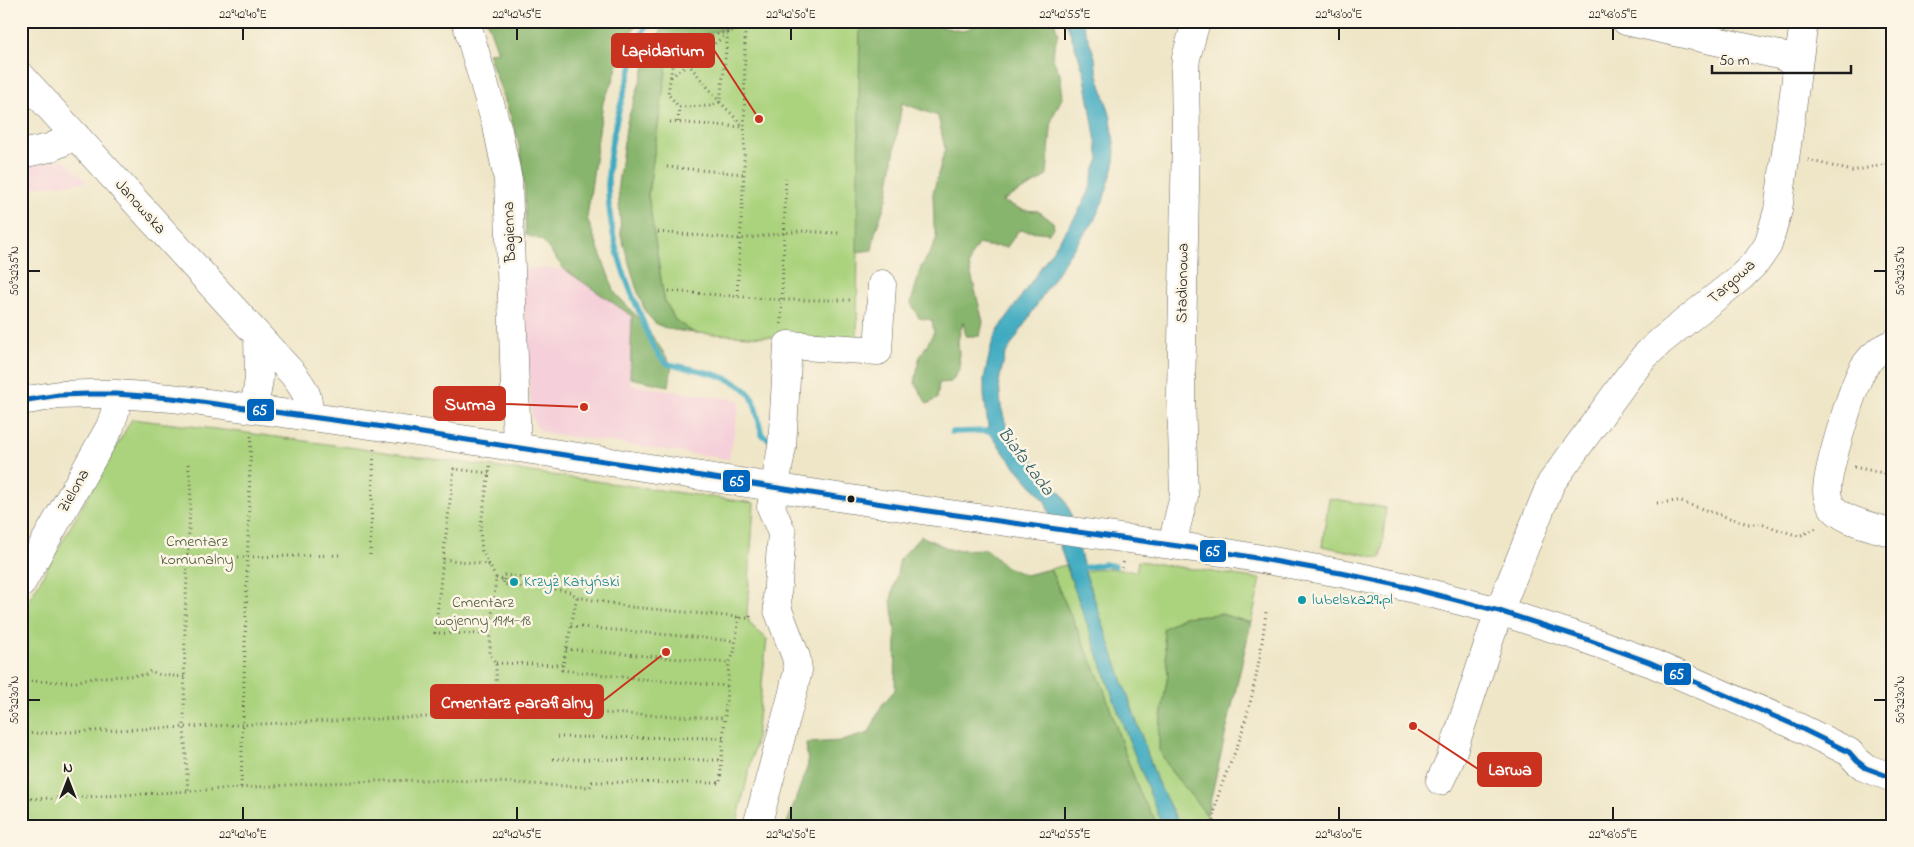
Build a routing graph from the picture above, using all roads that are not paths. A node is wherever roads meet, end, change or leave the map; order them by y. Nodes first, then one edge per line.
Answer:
1 (466, 21) edge
2 (1196, 21) edge
3 (1626, 21) edge
4 (1804, 21) edge
5 (1796, 73) junction
6 (24, 84) edge
7 (76, 136) junction
8 (21, 154) edge
9 (882, 284) dead end
10 (258, 338) junction
11 (1893, 343) edge
12 (116, 394) junction
13 (21, 401) edge
14 (308, 416) junction
15 (253, 421) junction
16 (517, 448) junction
17 (774, 487) junction
18 (1893, 532) edge
19 (1174, 545) junction
20 (21, 584) edge
21 (1499, 611) junction
22 (1849, 752) junction
23 (1893, 761) edge
24 (1893, 778) edge
25 (1440, 781) dead end
26 (757, 826) edge

1 - 16 street, Bagienna
2 - 19 street, Stadionowa
3 - 5 street
4 - 5 street, Targowa
5 - 21 street, Targowa
6 - 7 street, Janowska
7 - 8 street
7 - 10 street, Janowska
9 - 17 street
10 - 14 street, Janowska
10 - 15 street
11 - 18 street
12 - 13 street
12 - 15 street
12 - 20 street, Zielona
14 - 15 street
14 - 16 street
16 - 17 street
17 - 19 street
17 - 26 street
19 - 21 street
21 - 22 street
21 - 25 street, Targowa
22 - 23 street
22 - 24 street

